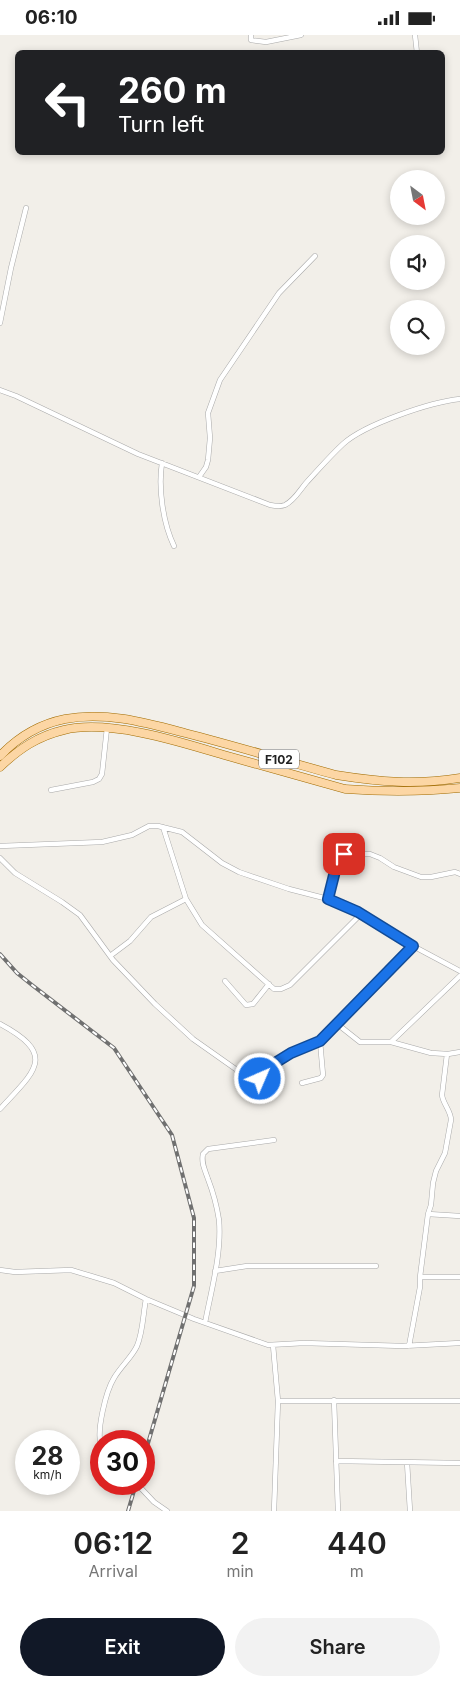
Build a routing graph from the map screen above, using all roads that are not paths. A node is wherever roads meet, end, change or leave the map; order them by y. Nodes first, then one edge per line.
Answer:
1 (251, 35) edge
2 (301, 35) edge
3 (415, 35) edge
4 (417, 50) edge
5 (26, 208) dead end
6 (315, 256) dead end
7 (0, 323) edge
8 (0, 390) edge
9 (460, 399) edge
10 (162, 463) junction
11 (199, 477) junction
12 (174, 546) dead end
13 (99, 716) junction
14 (98, 727) junction
15 (107, 728) junction
16 (0, 756) edge
17 (0, 767) edge
18 (460, 779) edge
19 (460, 788) edge
20 (51, 790) dead end
21 (163, 827) junction
22 (0, 846) edge
23 (0, 858) edge
24 (460, 875) edge
25 (186, 899) junction
26 (328, 899) junction
27 (360, 915) junction
28 (413, 946) junction
29 (110, 956) junction
30 (460, 971) edge
31 (460, 976) edge
32 (225, 981) dead end
33 (269, 984) junction
34 (336, 1023) junction
35 (0, 1024) edge
36 (320, 1041) junction
37 (391, 1042) junction
38 (460, 1052) edge
39 (447, 1054) junction
40 (302, 1083) dead end
41 (0, 1109) edge
42 (274, 1140) dead end
43 (428, 1214) junction
44 (460, 1216) edge
45 (376, 1266) dead end
46 (0, 1271) edge
47 (215, 1271) junction
48 (420, 1277) junction
49 (460, 1277) edge
50 (146, 1299) junction
51 (205, 1323) junction
52 (460, 1343) edge
53 (273, 1345) junction
54 (409, 1345) junction
55 (334, 1400) junction
56 (278, 1401) junction
57 (460, 1401) edge
58 (100, 1430) edge
59 (336, 1461) junction
60 (407, 1462) junction
61 (460, 1463) edge
62 (147, 1495) edge
63 (166, 1511) edge
64 (274, 1511) edge
65 (338, 1511) edge
66 (410, 1511) edge

1 - 2 street
3 - 4 street
5 - 7 street
6 - 11 street
8 - 10 street
9 - 11 street
10 - 11 street
10 - 12 street
13 - 14 main road
13 - 16 main road, F102
13 - 18 main road, F102
14 - 15 main road, F102
14 - 17 main road, F102
15 - 19 main road, F102
15 - 20 street
21 - 22 street
21 - 25 street
21 - 26 street
23 - 29 street
24 - 26 street
25 - 29 street
25 - 33 street
26 - 27 street
27 - 28 street
27 - 33 street
28 - 30 street
28 - 34 street
29 - 36 street
31 - 37 street
32 - 33 street
34 - 36 street
34 - 37 street
35 - 41 street
36 - 40 street
37 - 39 street
38 - 39 street
39 - 43 street
42 - 47 street
43 - 44 street
43 - 48 street
45 - 47 street
46 - 50 street
47 - 51 street
48 - 49 street
48 - 54 street
50 - 51 street
50 - 58 street
51 - 53 street
52 - 54 street
53 - 54 street
53 - 56 street
55 - 56 street
55 - 57 street
55 - 59 street
56 - 64 street
59 - 60 street
59 - 65 street
60 - 61 street
60 - 66 street
62 - 63 street

